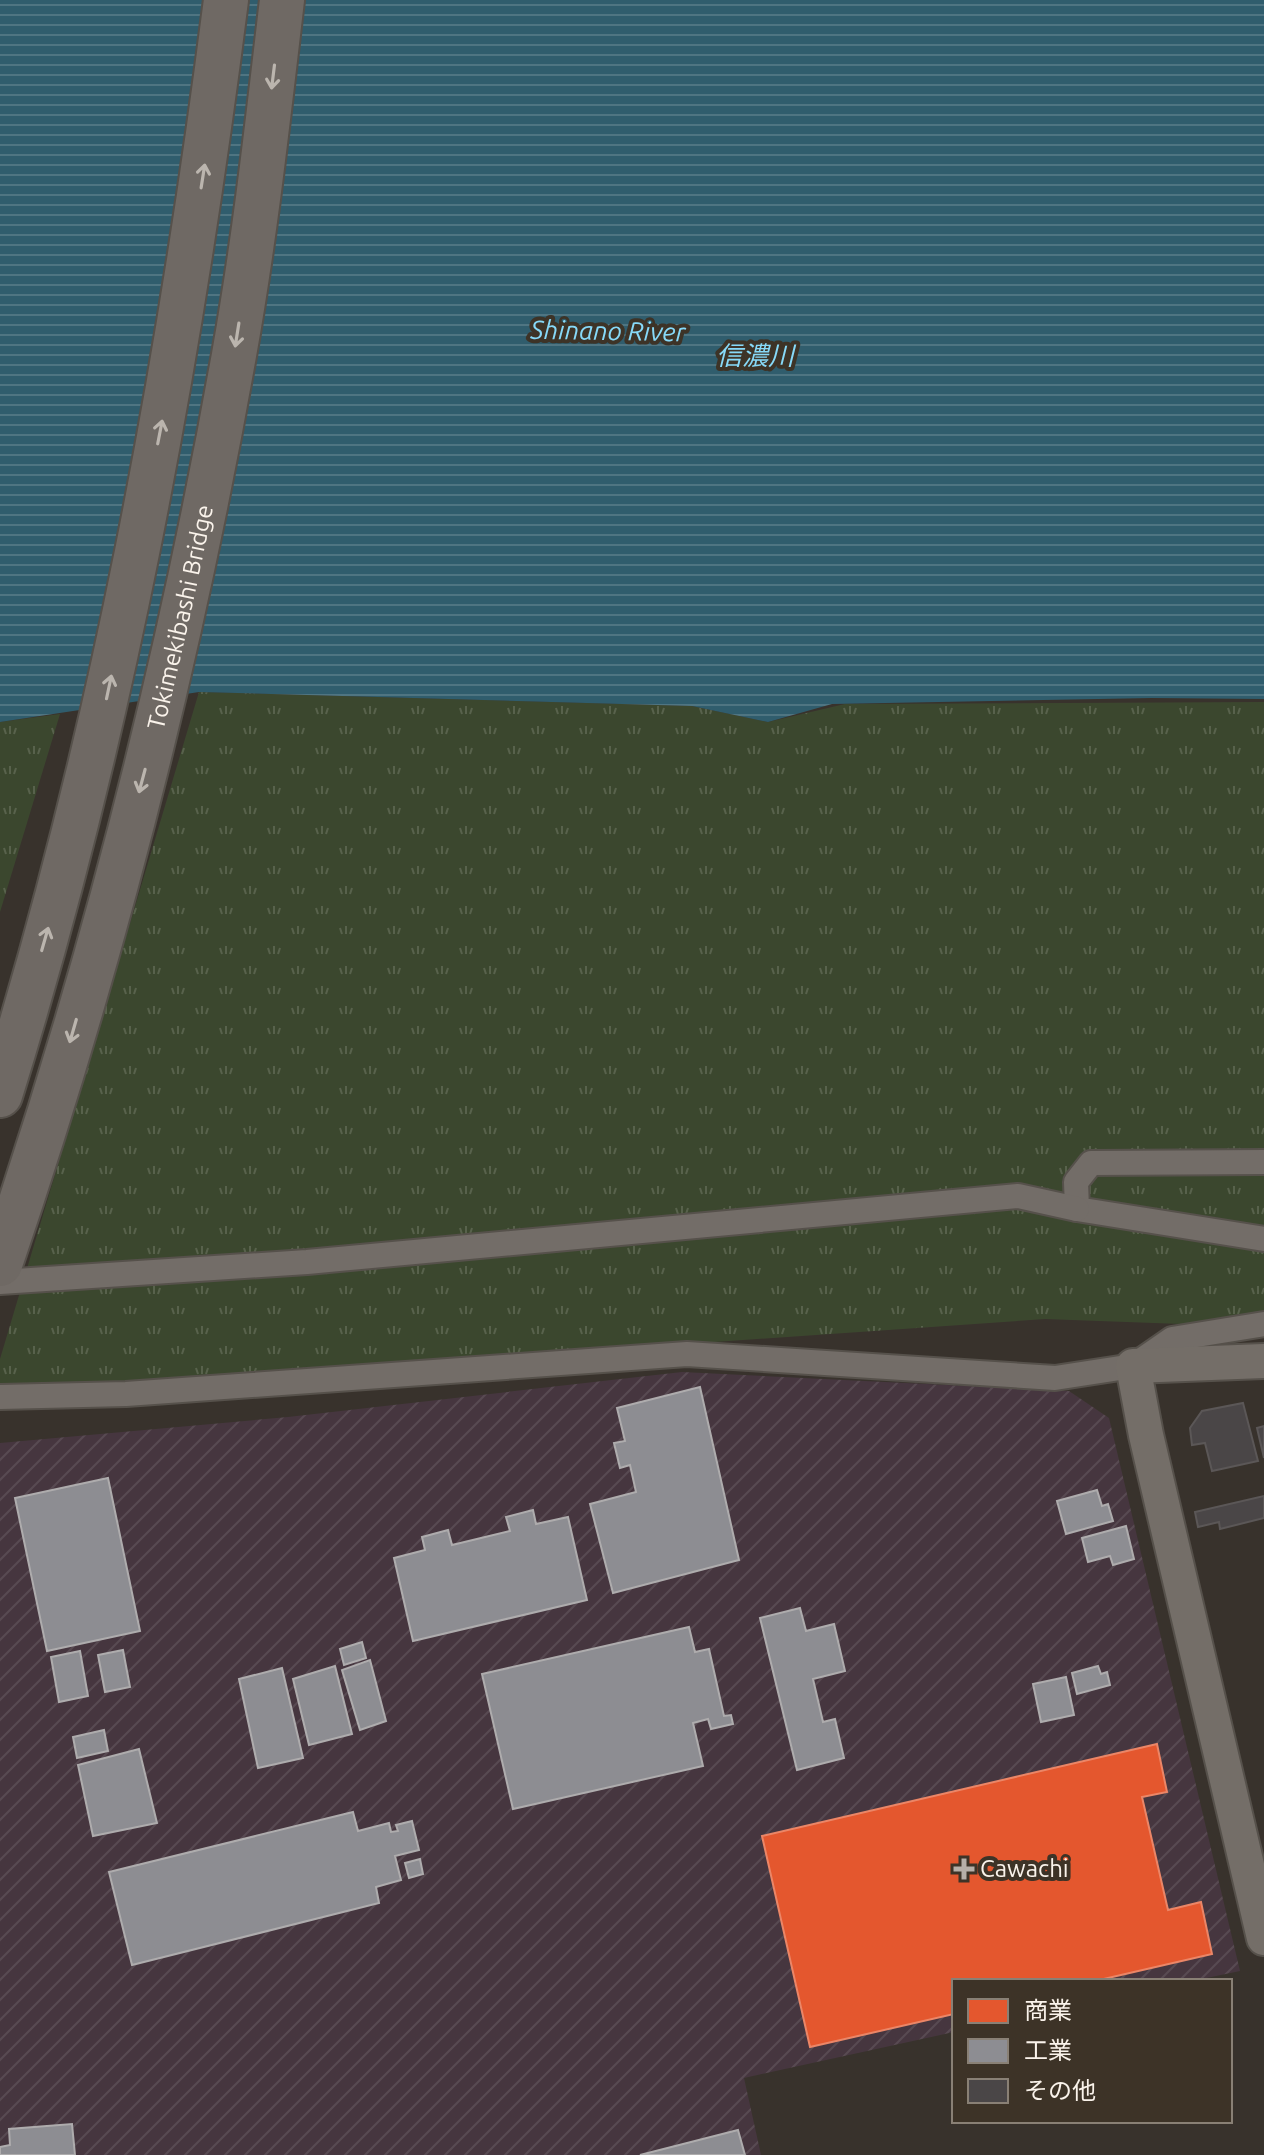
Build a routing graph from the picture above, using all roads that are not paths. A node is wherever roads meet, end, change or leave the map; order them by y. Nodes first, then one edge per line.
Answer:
1 (226, 0) edge
2 (282, 0) edge
3 (0, 1095) edge
4 (1264, 1162) edge
5 (1077, 1209) junction
6 (1264, 1239) edge
7 (0, 1264) edge
8 (0, 1282) edge
9 (1264, 1324) edge
10 (1264, 1361) edge
11 (1133, 1366) junction
12 (0, 1397) edge
13 (1264, 1938) edge

3 -> 1 highway
2 -> 7 highway
4 - 5 street
5 - 6 street
5 - 8 street
9 - 11 street
10 - 11 street
11 - 12 street
11 - 13 street

